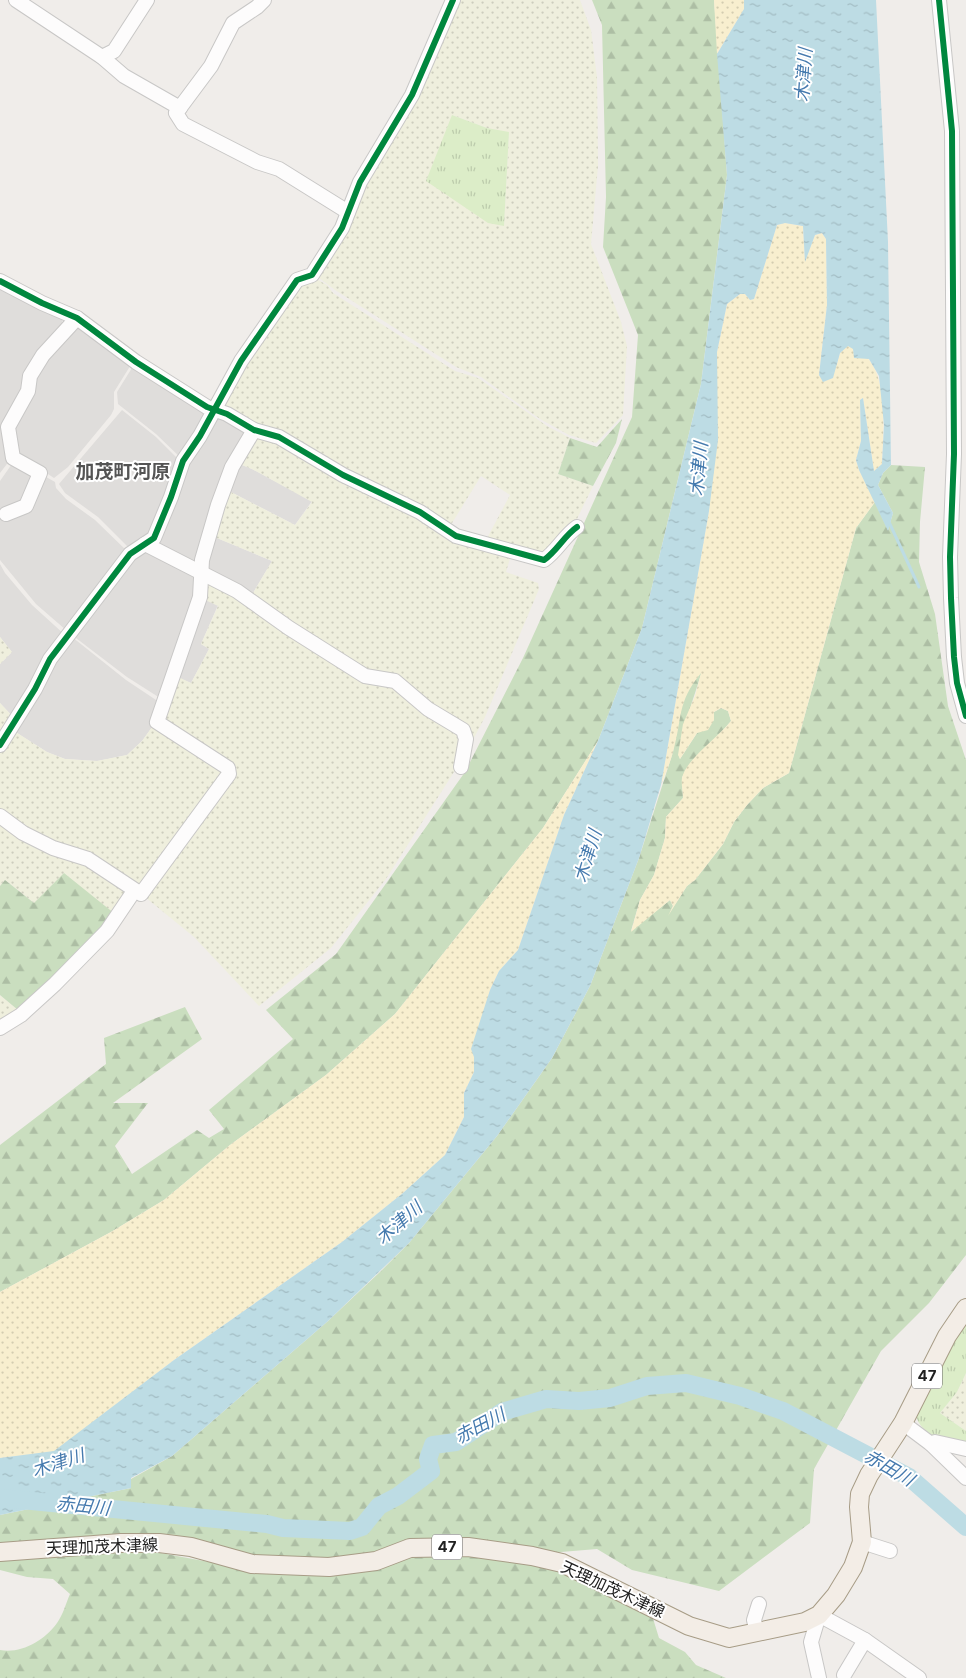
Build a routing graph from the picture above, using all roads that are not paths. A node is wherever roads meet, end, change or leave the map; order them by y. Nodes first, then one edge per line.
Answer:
1 (16, 0) edge
2 (147, 0) edge
3 (264, 0) edge
4 (453, 0) edge
5 (940, 0) edge
6 (102, 57) junction
7 (180, 108) junction
8 (348, 212) junction
9 (0, 281) edge
10 (77, 318) junction
11 (214, 410) junction
12 (254, 430) junction
13 (6, 514) dead end
14 (578, 527) dead end
15 (145, 544) junction
16 (201, 571) junction
17 (966, 716) edge
18 (0, 745) edge
19 (461, 767) dead end
20 (0, 816) edge
21 (134, 891) junction
22 (0, 1028) edge
23 (966, 1308) edge
24 (903, 1423) junction
25 (932, 1444) junction
26 (966, 1449) edge
27 (966, 1478) edge
28 (862, 1542) junction
29 (890, 1551) dead end
30 (0, 1552) edge
31 (759, 1604) dead end
32 (819, 1615) junction
33 (757, 1633) junction
34 (865, 1640) junction
35 (844, 1675) dead end
36 (911, 1676) edge
37 (819, 1678) edge

1 - 6 street
2 - 6 street
3 - 7 street
4 - 8 street
5 - 17 street
6 - 7 street
7 - 8 street
8 - 11 street
9 - 10 street
10 - 11 street
10 - 13 street
11 - 12 street
11 - 15 street
12 - 14 street
12 - 16 street
15 - 16 street
15 - 18 street
16 - 19 street
16 - 21 street
20 - 21 street
21 - 22 street
23 - 24 main road, 天理加茂木津線 / 47
24 - 25 street
24 - 28 main road, 天理加茂木津線 / 47
25 - 26 street
25 - 27 street
28 - 29 street
28 - 32 main road, 天理加茂木津線 / 47
30 - 33 main road, 天理加茂木津線 / 47
31 - 33 street
32 - 33 main road, 天理加茂木津線 / 47
32 - 34 street
32 - 37 street
34 - 35 street
34 - 36 street

